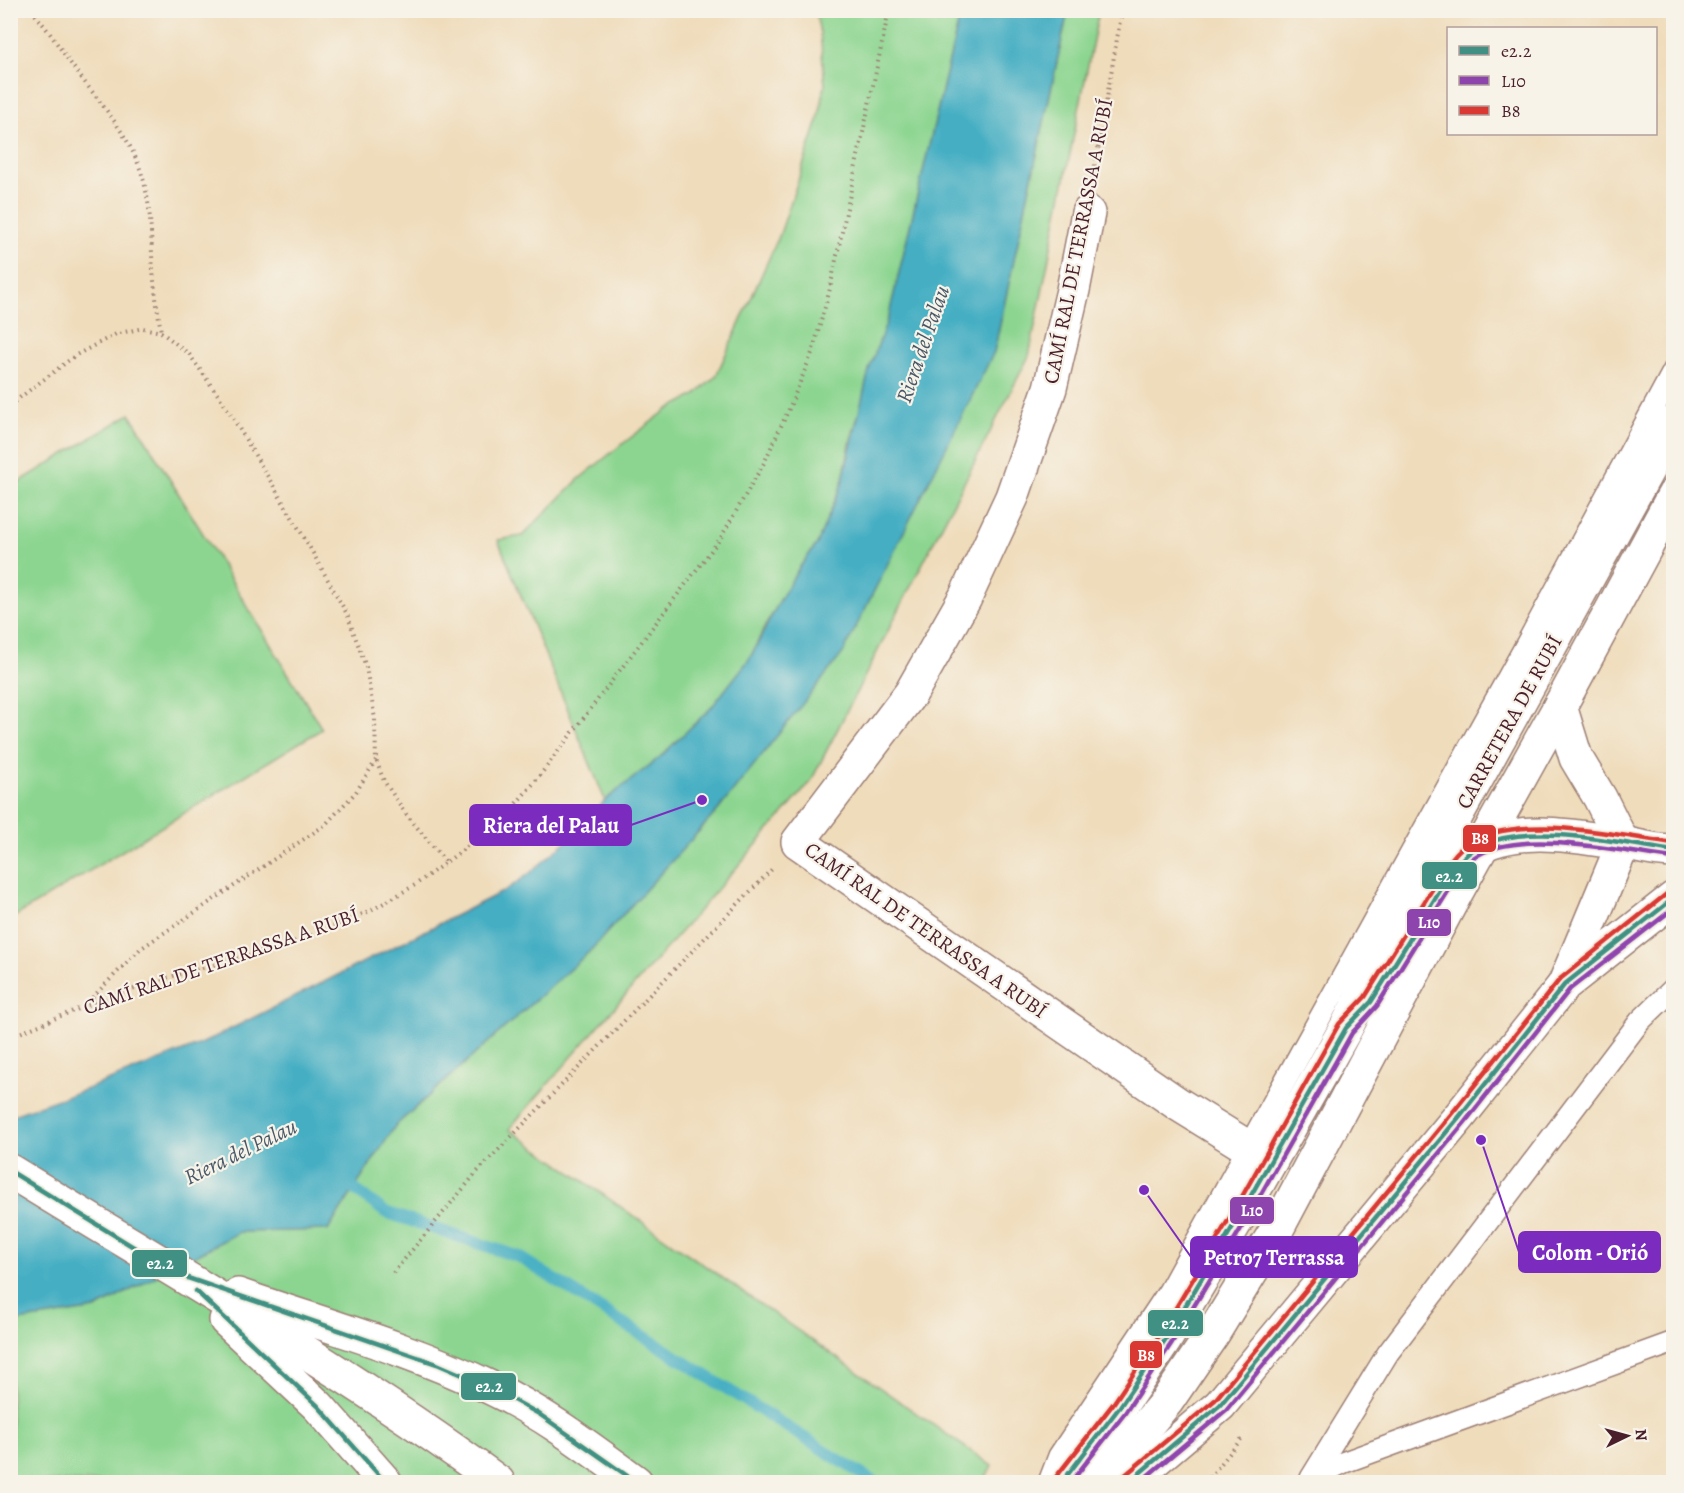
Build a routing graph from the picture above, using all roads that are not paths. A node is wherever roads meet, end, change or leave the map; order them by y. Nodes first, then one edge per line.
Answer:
1 (1088, 213) road end
2 (1674, 370) edge
3 (1674, 422) edge
4 (1674, 495) edge
5 (1560, 706) junction
6 (1483, 844) junction
7 (1623, 844) junction
8 (1674, 851) edge
9 (1674, 898) edge
10 (1565, 984) junction
11 (1674, 988) edge
12 (1346, 1028) junction
13 (1259, 1155) junction
14 (10, 1171) edge
15 (180, 1275) junction
16 (1674, 1342) edge
17 (1307, 1480) edge
18 (385, 1482) edge
19 (498, 1482) edge
20 (636, 1482) edge
21 (1049, 1482) edge
22 (1062, 1482) edge
23 (1099, 1482) edge
24 (1129, 1482) edge

1 - 13 main road, CAMÍ RAL DE TERRASSA A RUBÍ
2 - 13 lane
3 - 12 main road, CARRETERA DE RUBÍ
4 - 5 main road, CARRETERA DE RUBÍ
5 - 6 main road, CARRETERA DE RUBÍ
5 - 7 main road
6 - 7 main road
6 - 12 main road
6 - 23 main road, CARRETERA DE RUBÍ
7 - 8 main road
7 - 10 main road
9 - 10 main road
10 - 24 main road
11 - 17 lane
12 - 13 main road, CARRETERA DE RUBÍ
13 - 21 lane
13 - 22 main road, CARRETERA DE RUBÍ
14 - 15 main road
15 - 18 main road
15 - 19 main road
15 - 20 main road
16 - 17 lane

